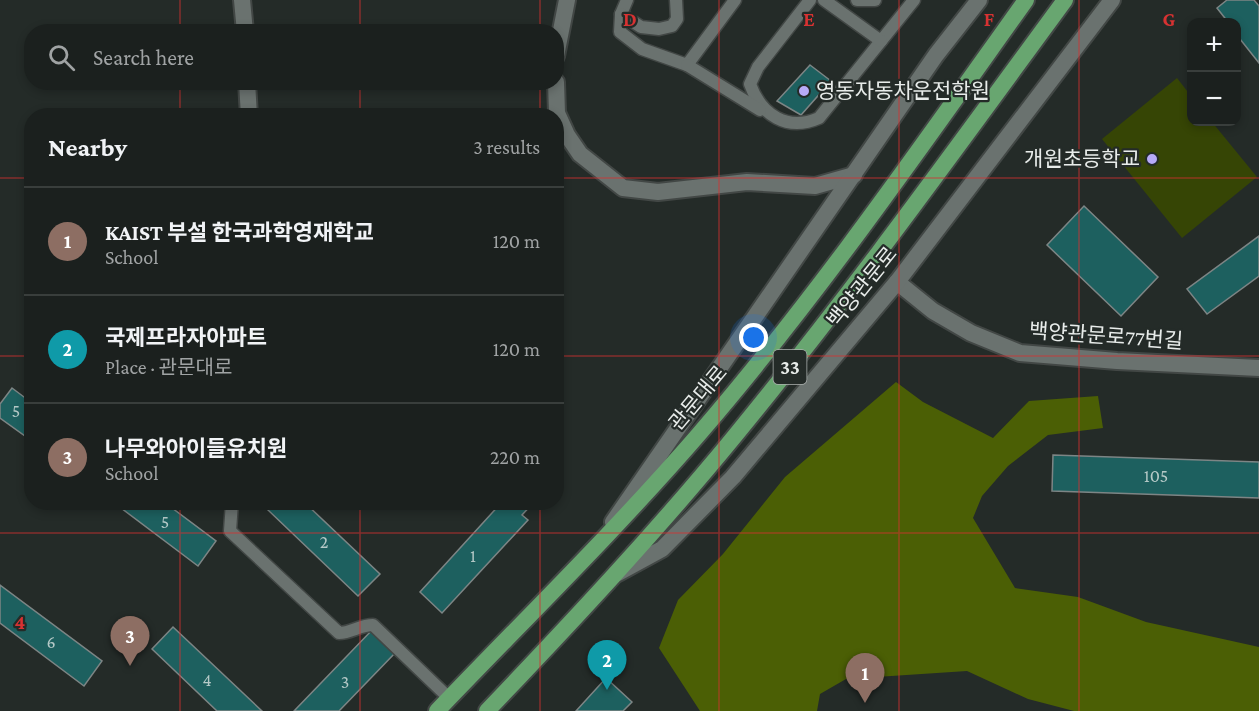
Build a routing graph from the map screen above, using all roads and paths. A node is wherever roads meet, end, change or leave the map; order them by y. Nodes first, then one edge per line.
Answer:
1 (242, 0) edge
2 (567, 0) edge
3 (627, 0) edge
4 (676, 0) edge
5 (735, 0) edge
6 (810, 0) edge
7 (824, 0) edge
8 (857, 0) edge
9 (875, 0) edge
10 (914, 0) edge
11 (980, 0) edge
12 (1026, 0) edge
13 (1065, 0) edge
14 (1112, 0) edge
15 (621, 14) junction
16 (244, 24) edge
17 (562, 24) edge
18 (881, 41) junction
19 (687, 65) junction
20 (247, 90) edge
21 (556, 90) edge
22 (249, 108) edge
23 (556, 108) edge
24 (768, 114) junction
25 (564, 129) edge
26 (854, 175) junction
27 (897, 282) junction
28 (1259, 368) edge
29 (231, 510) edge
30 (594, 549) junction
31 (617, 573) junction
32 (449, 698) junction
33 (437, 711) edge
34 (487, 711) edge

1 - 16 main road
2 - 17 main road
3 - 15 lane
4 - 15 lane
5 - 19 lane
6 - 24 lane
7 - 18 lane
8 - 9 lane
10 - 18 lane
11 - 26 main road
12 - 30 highway, 관문대로 / 33
13 - 31 highway, 33
14 - 27 main road, 백양관문로
15 - 19 lane
18 - 24 lane
19 - 24 lane
20 - 22 main road
21 - 23 main road
25 - 26 main road
26 - 30 main road
27 - 28 main road, 백양관문로77번길
27 - 31 main road, 백양관문로
29 - 32 lane
30 - 32 highway, 관문대로 / 33
31 - 34 highway, 33
32 - 33 highway, 관문대로 / 33

